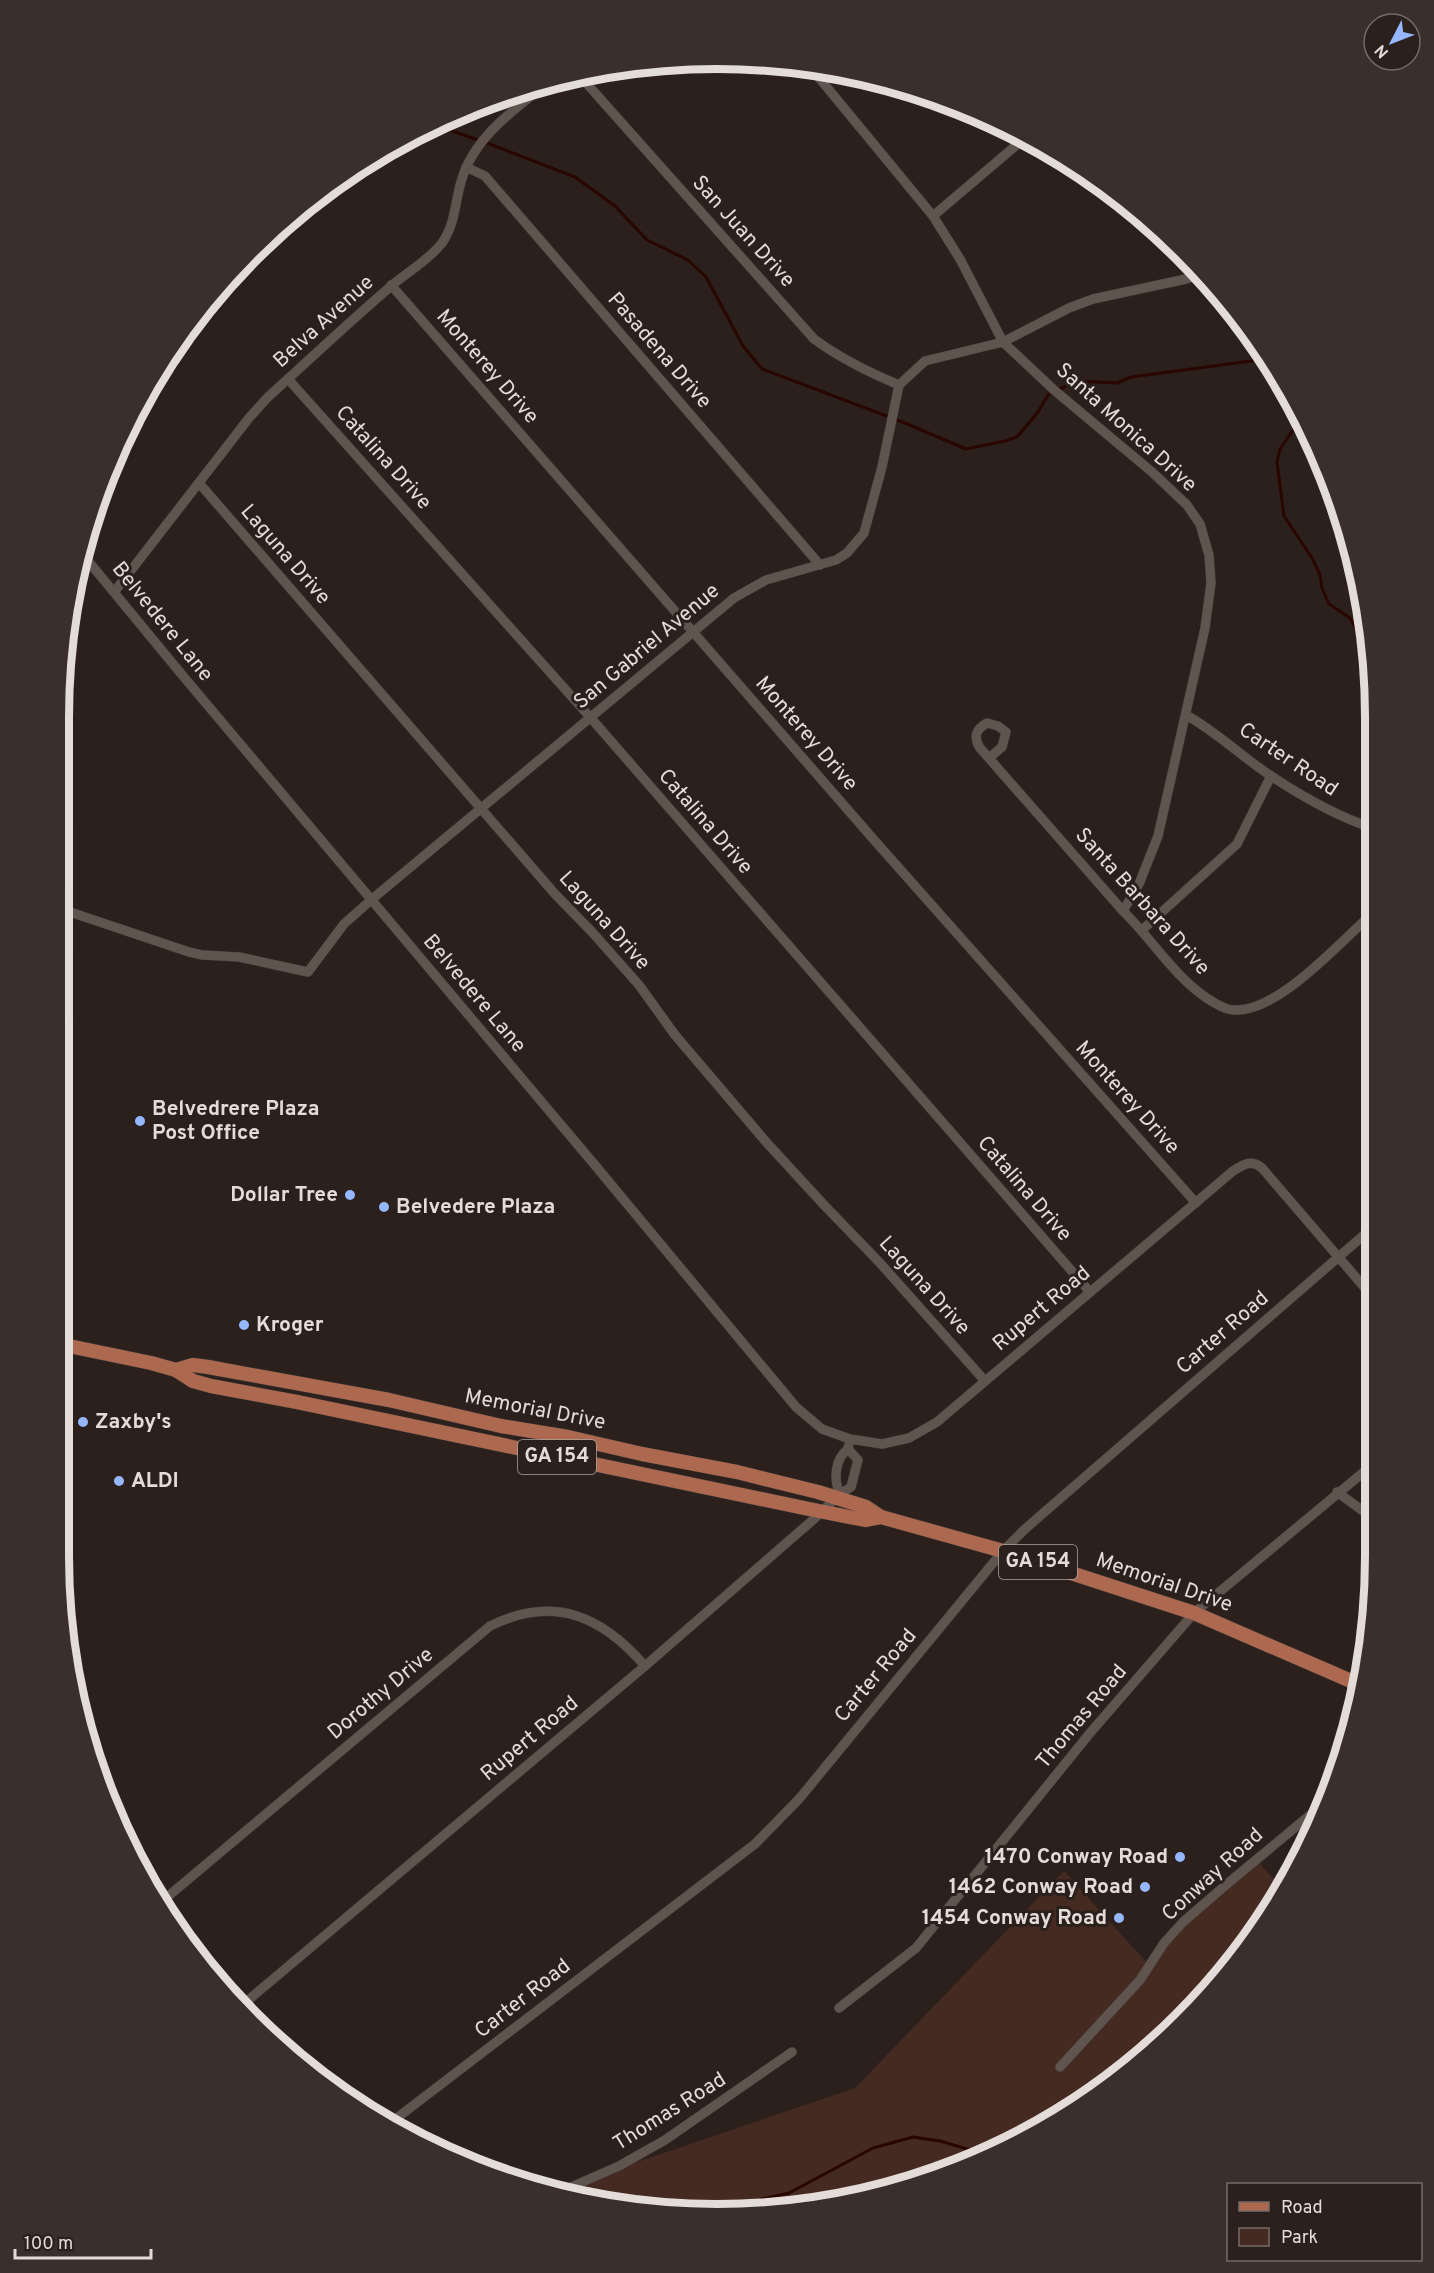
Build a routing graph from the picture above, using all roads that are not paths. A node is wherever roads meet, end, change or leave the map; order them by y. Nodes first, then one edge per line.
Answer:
1 (819, 77) edge
2 (586, 82) edge
3 (530, 97) edge
4 (1018, 144) edge
5 (466, 167) junction
6 (933, 216) junction
7 (1192, 277) edge
8 (391, 285) junction
9 (1003, 342) junction
10 (288, 379) junction
11 (899, 385) junction
12 (199, 483) junction
13 (88, 561) edge
14 (820, 565) junction
15 (115, 591) junction
16 (694, 632) junction
17 (1186, 715) junction
18 (590, 717) junction
19 (989, 758) dead end
20 (1271, 776) junction
21 (481, 809) junction
22 (1365, 825) edge
23 (371, 900) junction
24 (1123, 911) junction
25 (69, 912) edge
26 (1365, 920) edge
27 (1142, 930) junction
28 (1196, 1203) junction
29 (1365, 1234) edge
30 (1339, 1257) junction
31 (1365, 1288) edge
32 (1090, 1292) junction
33 (69, 1347) edge
34 (177, 1370) junction
35 (985, 1381) junction
36 (849, 1444) junction
37 (1365, 1471) edge
38 (1337, 1492) junction
39 (839, 1496) junction
40 (823, 1511) junction
41 (1365, 1512) edge
42 (881, 1517) junction
43 (1003, 1551) junction
44 (1194, 1613) junction
45 (645, 1666) junction
46 (1353, 1681) edge
47 (1311, 1814) edge
48 (167, 1897) edge
49 (247, 2001) edge
50 (839, 2008) dead end
51 (792, 2052) dead end
52 (1060, 2067) dead end
53 (396, 2119) edge
54 (571, 2187) edge

1 - 6 street, Santa Monica Drive
2 - 11 street, San Juan Drive
3 - 5 street, Belva Avenue
4 - 6 street
5 - 8 street, Belva Avenue
5 - 14 street, Pasadena Drive
6 - 9 street, Santa Monica Drive
7 - 9 street
8 - 10 street, Belva Avenue
8 - 16 street, Monterey Drive
9 - 11 street
9 - 17 street, Santa Monica Drive
10 - 12 street, Belva Avenue
10 - 18 street, Catalina Drive
11 - 14 street, San Gabriel Avenue
12 - 15 street, Belva Avenue
12 - 21 street, Laguna Drive
13 - 15 street, Belvedere Lane
14 - 16 street, San Gabriel Avenue
15 - 23 street, Belvedere Lane
16 - 18 street, San Gabriel Avenue
16 - 28 street, Monterey Drive
17 - 20 street, Carter Road
17 - 24 street, Santa Monica Drive
18 - 21 street, San Gabriel Avenue
18 - 32 street, Catalina Drive
19 - 24 street, Santa Barbara Drive
20 - 22 street, Carter Road
20 - 27 street
21 - 23 street, San Gabriel Avenue
21 - 35 street, Laguna Drive
23 - 25 street, San Gabriel Avenue
23 - 36 street, Belvedere Lane
24 - 27 street, Santa Barbara Drive
26 - 27 street, Santa Barbara Drive
28 - 30 street, Rupert Road
28 - 32 street, Rupert Road
29 - 30 street, Carter Road
30 - 31 street
30 - 43 street, Carter Road
32 - 35 street, Rupert Road
33 - 34 main road, Memorial Drive / GA 154
34 - 39 main road, Memorial Drive / GA 154
34 - 40 main road, Memorial Drive / GA 154
35 - 36 street, Rupert Road
36 - 39 street
36 - 39 street, Rupert Road
37 - 38 street, Thomas Road
38 - 41 street
38 - 44 street, Thomas Road
39 - 40 street, Rupert Road
39 - 42 main road, Memorial Drive / GA 154
40 - 42 main road, Memorial Drive / GA 154
40 - 45 street, Rupert Road
42 - 43 main road, Memorial Drive / GA 154
43 - 44 main road, Memorial Drive / GA 154
43 - 53 street, Carter Road
44 - 46 main road, Memorial Drive / GA 154
44 - 50 street, Thomas Road
45 - 48 street, Dorothy Drive
45 - 49 street, Rupert Road
47 - 52 street, Conway Road
51 - 54 street, Thomas Road

